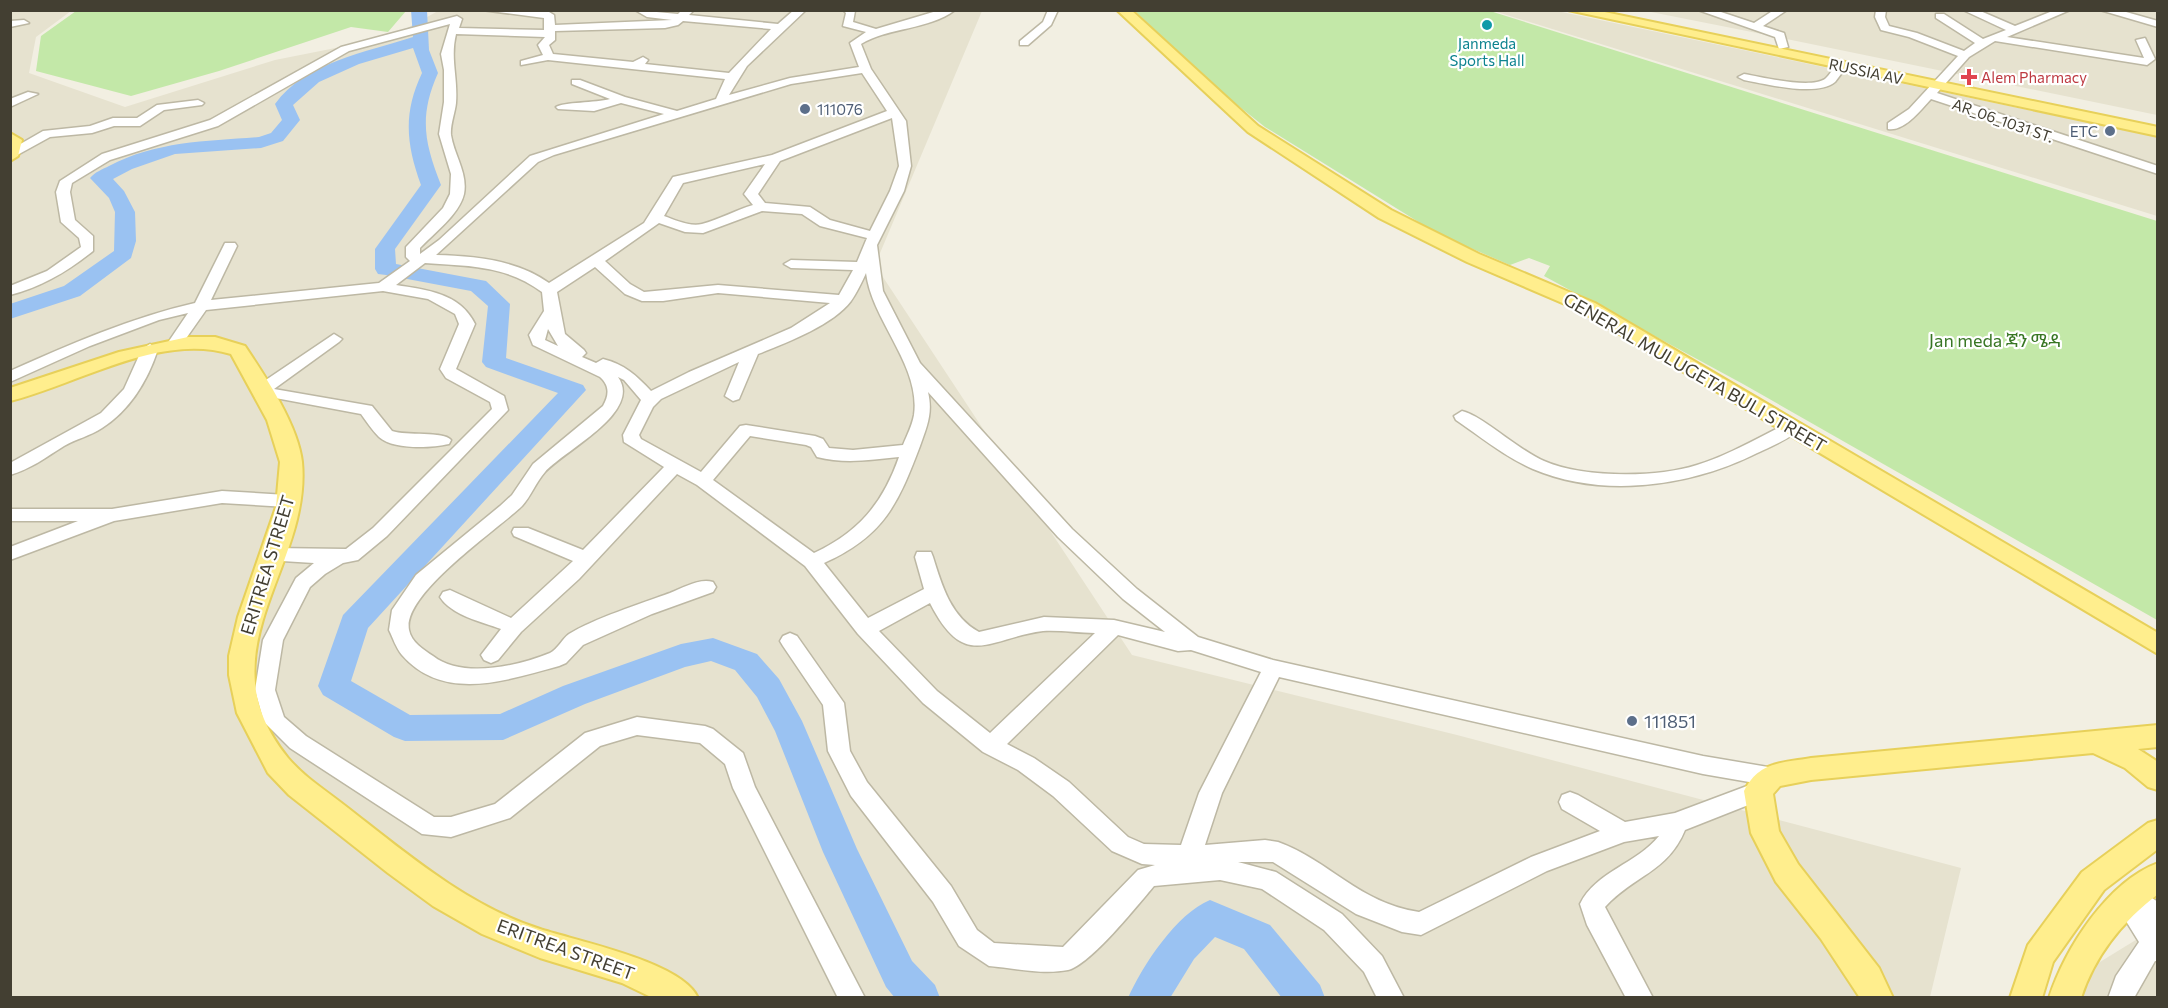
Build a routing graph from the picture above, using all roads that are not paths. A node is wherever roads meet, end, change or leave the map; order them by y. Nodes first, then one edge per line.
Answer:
1 (487, 10) edge
2 (640, 10) edge
3 (801, 10) edge
4 (848, 10) edge
5 (950, 10) edge
6 (1053, 10) edge
7 (1123, 10) edge
8 (1703, 10) edge
9 (1782, 10) edge
10 (1881, 10) edge
11 (1968, 10) edge
12 (2065, 10) edge
13 (2105, 10) edge
14 (1591, 12) edge
15 (685, 14) edge
16 (1732, 15) edge
17 (1940, 16) dead end
18 (454, 21) edge
19 (24, 23) dead end
20 (10, 24) edge
21 (2157, 24) edge
22 (780, 27) junction
23 (1755, 27) junction
24 (2013, 29) junction
25 (549, 31) junction
26 (876, 32) junction
27 (1994, 38) junction
28 (2141, 40) dead end
29 (1024, 43) dead end
30 (1982, 43) junction
31 (1783, 48) junction
32 (1965, 55) junction
33 (548, 57) junction
34 (525, 63) dead end
35 (1841, 66) junction
36 (865, 69) junction
37 (1744, 76) dead end
38 (734, 77) junction
39 (576, 82) dead end
40 (1936, 87) junction
41 (32, 94) dead end
42 (621, 99) junction
43 (722, 99) junction
44 (198, 103) dead end
45 (10, 104) edge
46 (562, 107) dead end
47 (896, 112) junction
48 (676, 114) junction
49 (2157, 125) edge
50 (1892, 126) dead end
51 (2157, 132) edge
52 (10, 137) edge
53 (11, 155) edge
54 (776, 158) junction
55 (2157, 170) edge
56 (761, 207) junction
57 (656, 218) junction
58 (872, 241) junction
59 (230, 246) dead end
60 (423, 259) junction
61 (596, 260) junction
62 (791, 264) dead end
63 (863, 266) junction
64 (386, 285) junction
65 (549, 290) junction
66 (10, 291) edge
67 (844, 300) junction
68 (201, 306) junction
69 (553, 309) junction
70 (334, 339) dead end
71 (175, 344) junction
72 (150, 349) junction
73 (752, 350) junction
74 (913, 366) junction
75 (10, 377) edge
76 (260, 391) junction
77 (10, 395) edge
78 (733, 396) dead end
79 (649, 400) junction
80 (1462, 416) dead end
81 (1794, 428) junction
82 (443, 440) dead end
83 (909, 450) junction
84 (675, 466) junction
85 (10, 469) edge
86 (703, 481) junction
87 (287, 501) junction
88 (10, 515) edge
89 (112, 515) junction
90 (521, 532) dead end
91 (10, 554) edge
92 (273, 555) junction
93 (924, 557) dead end
94 (586, 559) junction
95 (812, 561) junction
96 (314, 562) junction
97 (706, 587) dead end
98 (934, 592) junction
99 (450, 597) dead end
100 (514, 627) junction
101 (1114, 627) junction
102 (865, 629) junction
103 (790, 641) dead end
104 (1191, 642) junction
105 (2157, 645) edge
106 (491, 655) dead end
107 (1273, 668) junction
108 (2157, 736) edge
109 (2098, 743) junction
110 (991, 746) junction
111 (2157, 779) edge
112 (1765, 783) junction
113 (1570, 802) dead end
114 (1676, 823) junction
115 (1623, 832) junction
116 (2157, 832) edge
117 (1190, 856) junction
118 (2157, 876) edge
119 (2128, 898) junction
120 (2157, 917) edge
121 (2155, 947) edge
122 (682, 998) edge
123 (852, 998) edge
124 (1391, 998) edge
125 (1640, 998) edge
126 (1877, 998) edge
127 (2026, 998) edge
128 (2065, 998) edge
129 (2121, 998) edge

1 - 25 street
2 - 15 street
3 - 22 street
4 - 26 street
5 - 26 street
6 - 29 street
7 - 81 main road, GENERAL MULUGETA BULI STREET
8 - 16 street
9 - 23 street
10 - 32 street
11 - 24 street
12 - 24 street
13 - 21 street
14 - 31 main road, RUSSIA AV
14 - 35 main road, RUSSIA AV
15 - 22 street
15 - 25 street
16 - 23 street
17 - 30 street
18 - 25 street
18 - 60 street
18 - 66 street
19 - 20 street
22 - 38 street
23 - 31 street
24 - 27 street
25 - 33 street
26 - 36 street
27 - 28 street
27 - 30 street
30 - 32 street
31 - 40 main road, RUSSIA AV
32 - 40 street
33 - 34 street
33 - 38 street
35 - 37 street
35 - 40 main road, RUSSIA AV
36 - 43 street
36 - 47 street
38 - 43 street
39 - 42 street
40 - 49 main road, RUSSIA AV
40 - 50 street
40 - 51 main road, RUSSIA AV
40 - 55 street, AR_06_1031 ST.
41 - 45 street
42 - 46 street
42 - 48 street
43 - 48 street
44 - 53 street
47 - 54 street
47 - 58 street
48 - 60 street
52 - 53 main road
54 - 56 street
54 - 57 street
56 - 57 street
56 - 58 street
57 - 61 street
58 - 63 street
58 - 74 street
59 - 68 street
60 - 64 street
60 - 65 street
61 - 65 street
61 - 67 street
62 - 63 street
63 - 67 street
64 - 68 street
64 - 96 street
65 - 69 street
67 - 73 street
68 - 71 street
68 - 75 street
69 - 79 street
69 - 97 street
70 - 76 street
71 - 72 main road, ERITREA STREET
71 - 76 main road, ERITREA STREET
72 - 77 main road, ERITREA STREET
72 - 85 street
73 - 78 street
73 - 79 street
74 - 83 street
74 - 104 street
76 - 82 street
76 - 87 main road, ERITREA STREET
79 - 84 street
80 - 81 street
81 - 105 main road, GENERAL MULUGETA BULI STREET
83 - 86 street
83 - 95 street
84 - 86 street
84 - 94 street
86 - 95 street
87 - 89 street
87 - 92 main road, ERITREA STREET
88 - 89 street
89 - 91 street
90 - 94 street
92 - 96 street
92 - 122 main road, ERITREA STREET
93 - 98 street
94 - 100 street
95 - 102 street
96 - 123 street
98 - 101 street
98 - 102 street
99 - 100 street
100 - 106 street
101 - 104 street
101 - 110 street
102 - 110 street
103 - 124 street
104 - 107 street
107 - 112 street
107 - 117 street
108 - 109 main road
109 - 111 main road
109 - 112 main road
110 - 117 street
112 - 114 street
112 - 126 main road
113 - 115 street
114 - 115 street
114 - 125 street
115 - 117 street
116 - 127 main road
118 - 119 main road
119 - 120 street
119 - 121 street
119 - 128 main road
121 - 129 street

